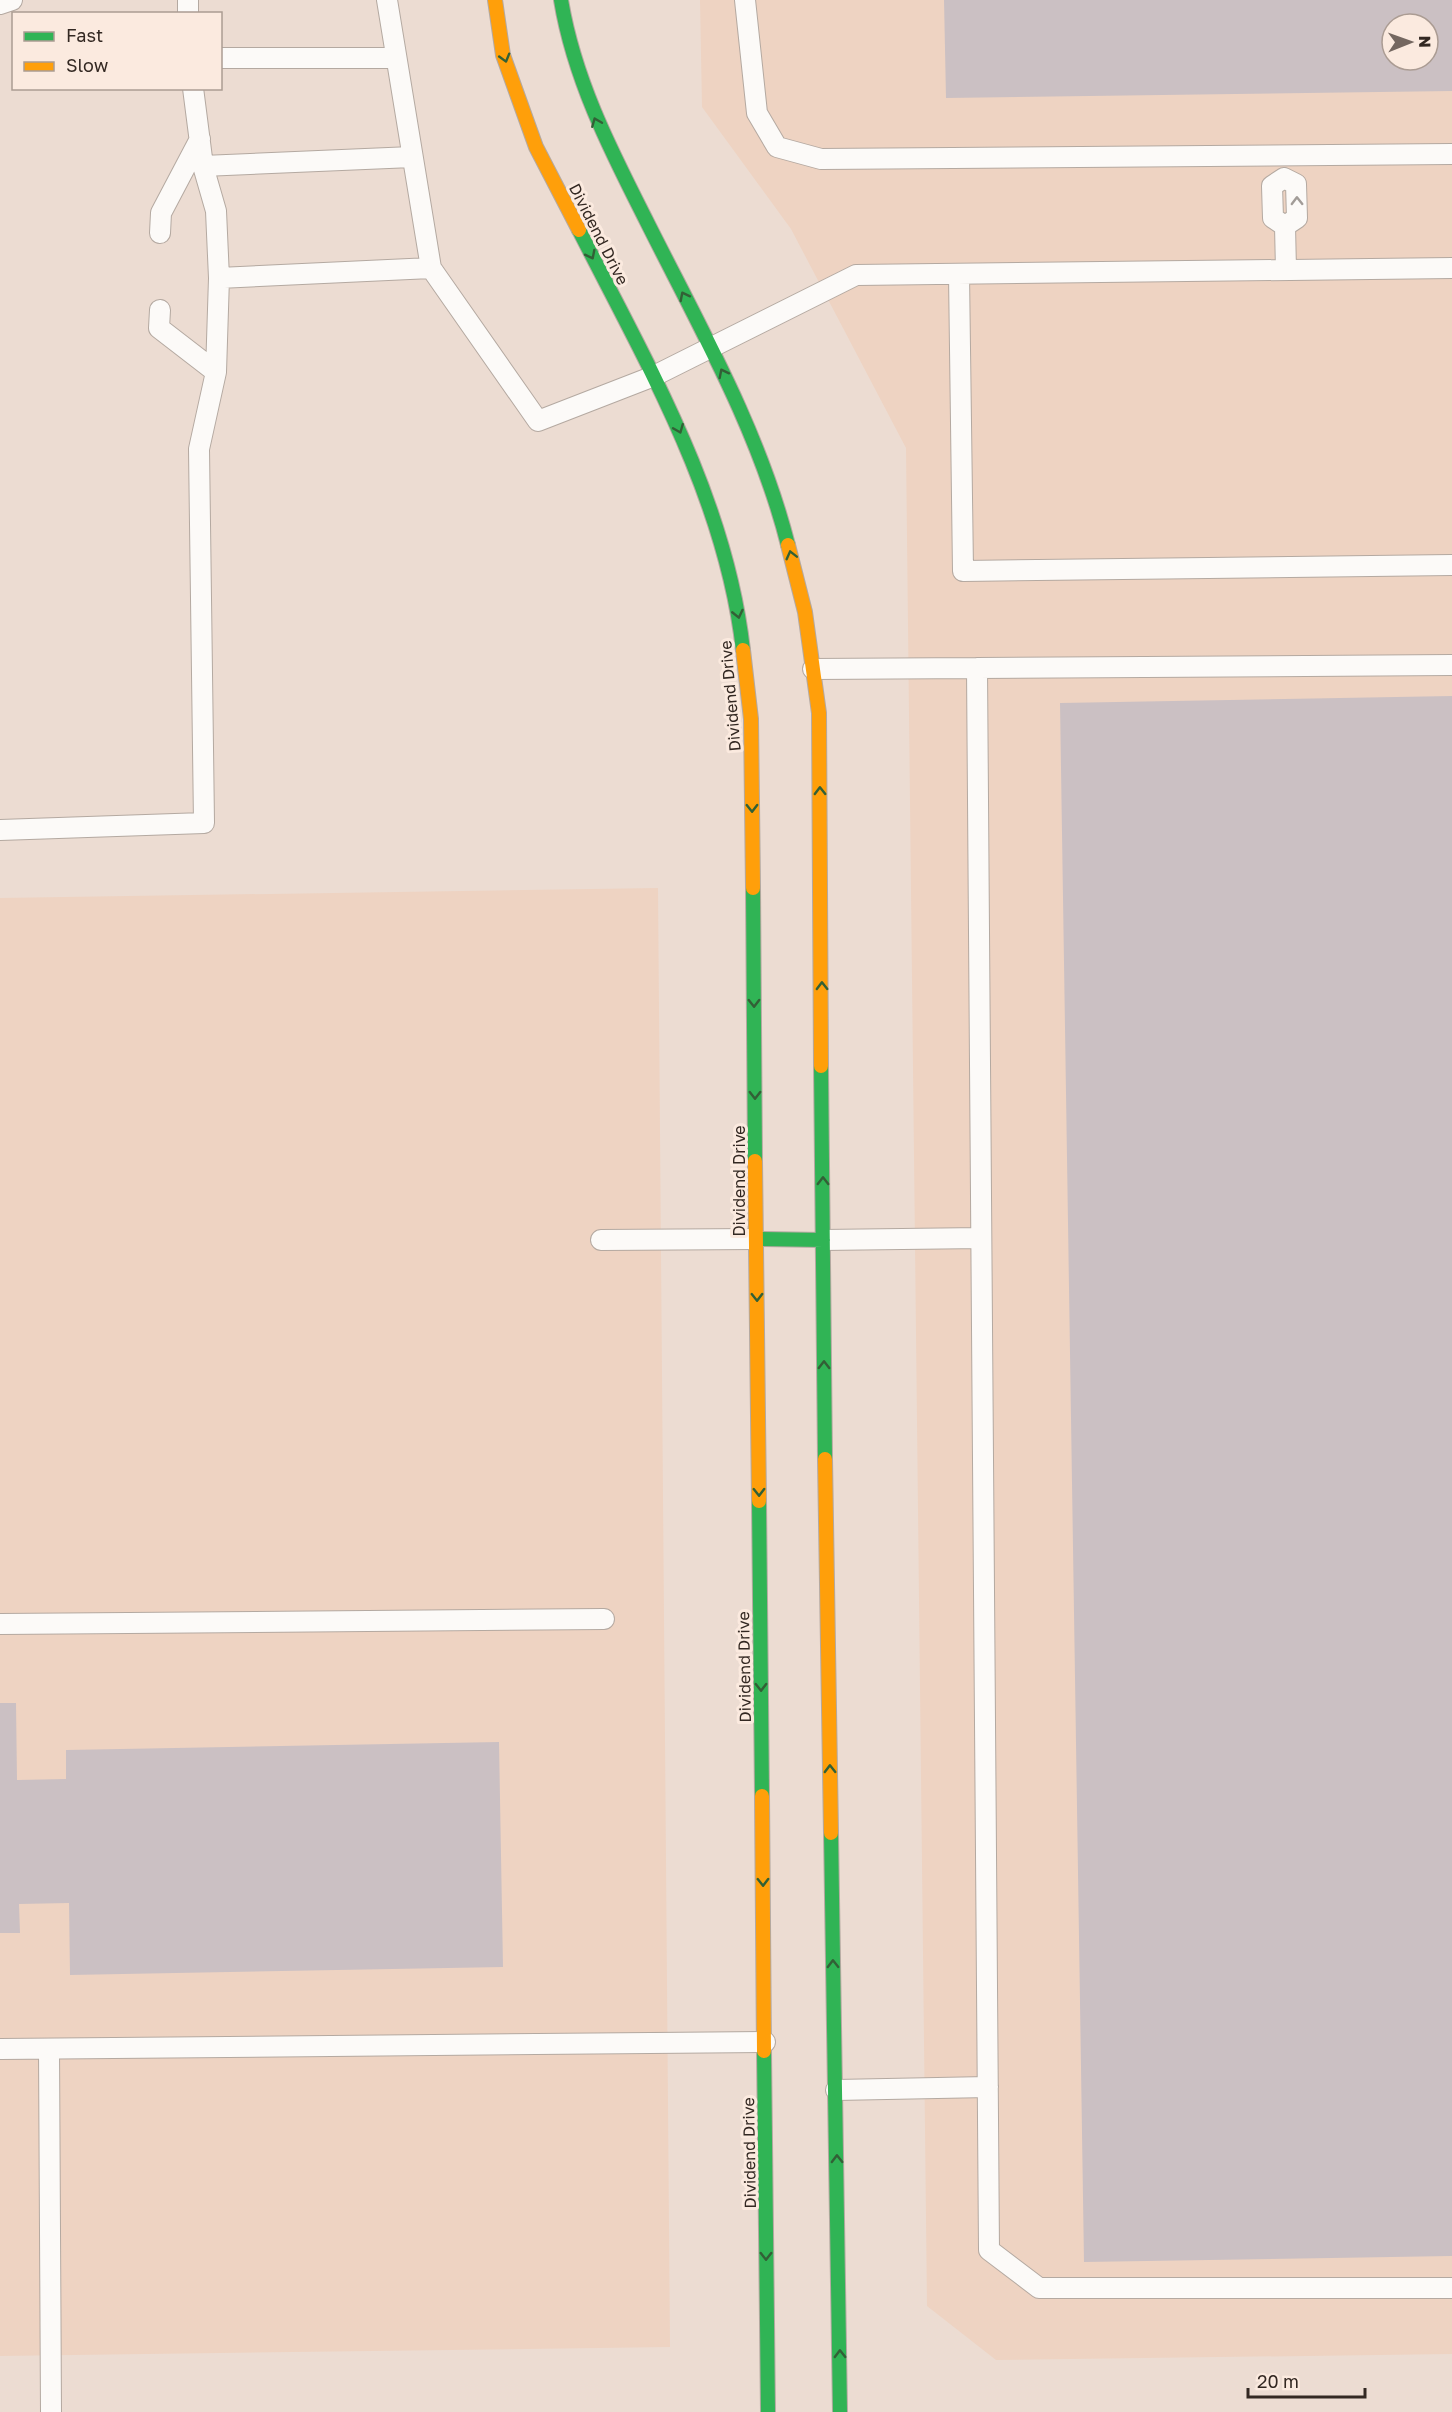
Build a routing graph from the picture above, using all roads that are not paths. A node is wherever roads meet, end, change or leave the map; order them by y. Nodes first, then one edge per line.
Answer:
1 (12, 0) edge
2 (387, 0) edge
3 (495, 0) edge
4 (561, 0) edge
5 (745, 0) edge
6 (0, 4) edge
7 (222, 58) edge
8 (396, 58) junction
9 (193, 90) edge
10 (200, 139) junction
11 (1452, 154) edge
12 (1284, 155) junction
13 (412, 157) junction
14 (203, 166) junction
15 (160, 233) dead end
16 (431, 268) junction
17 (1452, 268) edge
18 (1286, 270) junction
19 (959, 274) junction
20 (219, 278) junction
21 (160, 310) dead end
22 (710, 348) junction
23 (216, 372) junction
24 (654, 376) junction
25 (1452, 565) edge
26 (1452, 665) edge
27 (977, 668) junction
28 (813, 669) junction
29 (0, 830) edge
30 (981, 1238) junction
31 (756, 1239) junction
32 (601, 1240) dead end
33 (823, 1240) junction
34 (604, 1619) dead end
35 (0, 1624) edge
36 (765, 2042) junction
37 (0, 2049) edge
38 (49, 2049) junction
39 (988, 2087) junction
40 (836, 2090) junction
41 (1452, 2288) edge
42 (51, 2412) edge
43 (768, 2412) edge
44 (840, 2412) edge

1 - 6 lane
2 - 8 lane
3 -> 24 street, Dividend Drive
22 -> 4 street
5 - 12 lane
7 - 8 lane
8 - 13 lane
9 - 10 lane
10 - 14 lane
10 - 15 lane
11 - 12 lane
12 - 18 lane
13 - 14 lane
13 - 16 lane
14 - 20 lane
16 - 20 lane
16 - 24 lane
17 - 18 lane
18 - 19 lane
19 - 22 lane
19 - 25 lane
20 - 23 lane
21 - 23 lane
22 - 24 lane
28 -> 22 street
23 - 29 lane
24 -> 31 street, Dividend Drive
26 - 27 lane
27 - 28 lane
27 - 30 lane
33 -> 28 street
30 - 33 lane
30 - 39 lane
31 - 32 lane
31 - 33 street
31 -> 36 street, Dividend Drive
40 -> 33 street
34 - 35 lane
36 - 38 lane
36 -> 43 street, Dividend Drive
37 - 38 lane
38 - 42 lane
39 - 40 lane
39 - 41 lane
44 -> 40 street

